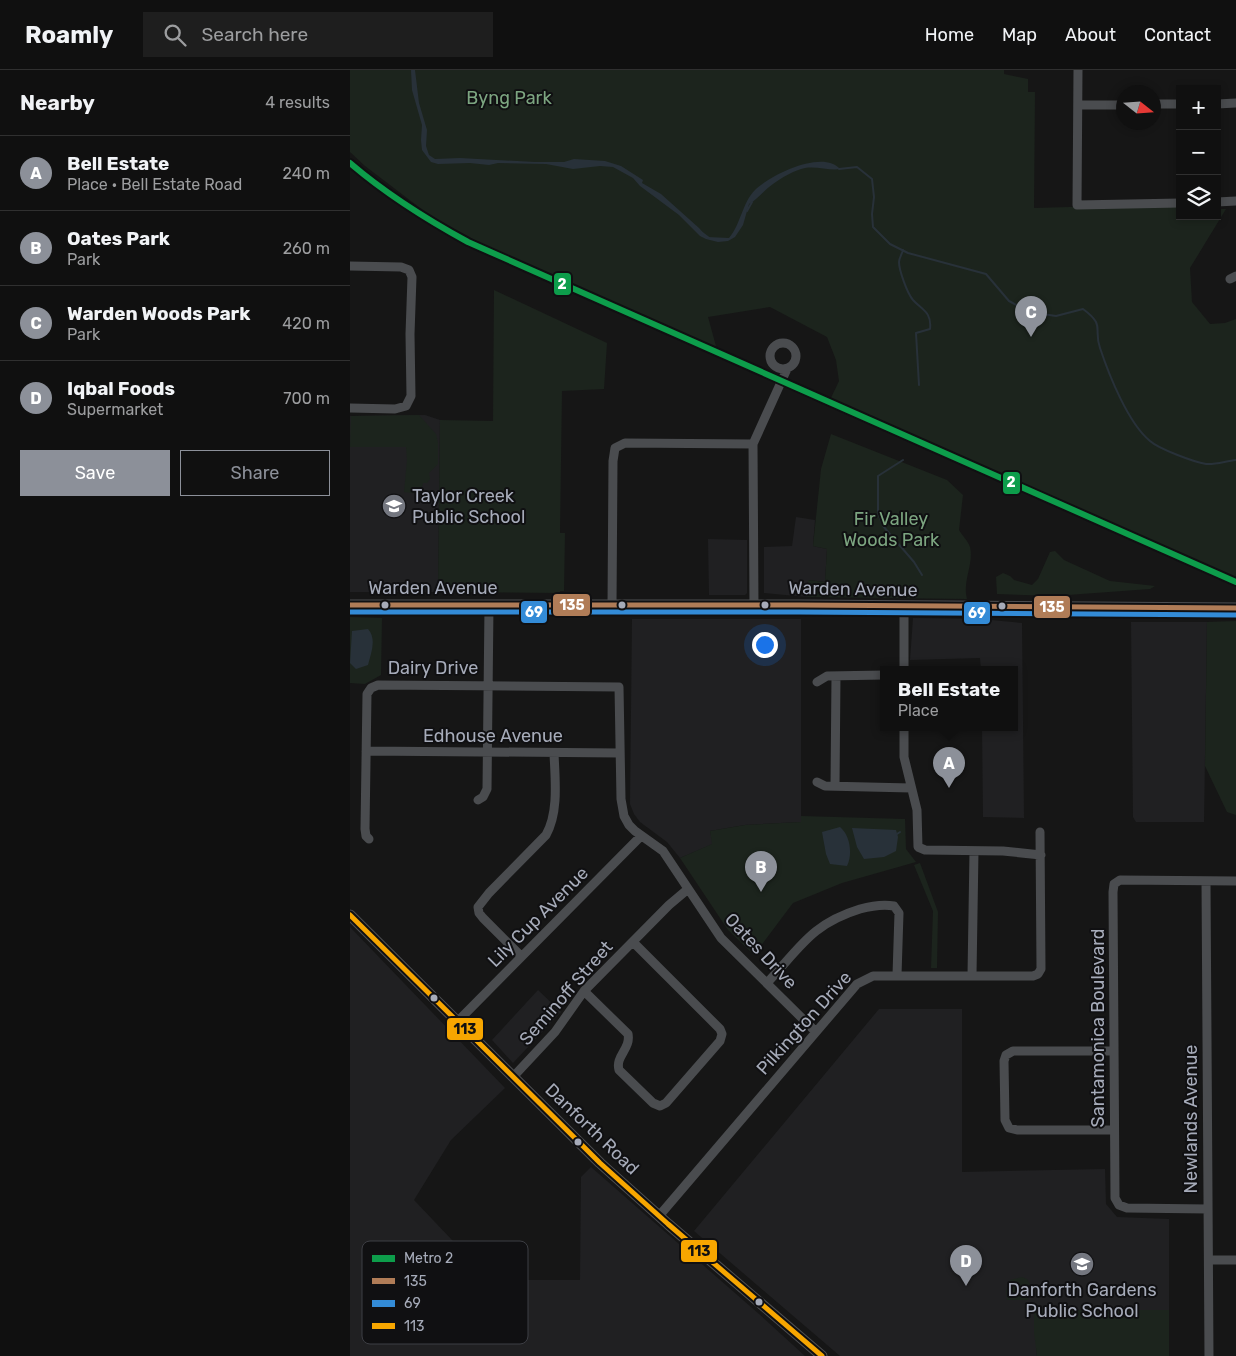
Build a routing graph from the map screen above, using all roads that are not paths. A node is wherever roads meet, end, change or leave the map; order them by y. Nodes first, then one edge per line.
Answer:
1 (1078, 70) edge
2 (1236, 103) edge
3 (1161, 104) edge
4 (1176, 104) edge
5 (1221, 104) edge
6 (1078, 105) junction
7 (1116, 105) edge
8 (1236, 201) edge
9 (1221, 202) edge
10 (1176, 203) edge
11 (350, 266) edge
12 (787, 369) dead end
13 (350, 408) edge
14 (753, 444) junction
15 (350, 606) edge
16 (489, 606) junction
17 (612, 606) junction
18 (754, 606) junction
19 (904, 607) junction
20 (1236, 608) edge
21 (904, 666) edge
22 (880, 675) edge
23 (836, 676) junction
24 (817, 682) dead end
25 (487, 685) junction
26 (904, 731) edge
27 (366, 751) junction
28 (488, 752) junction
29 (554, 753) junction
30 (620, 753) junction
31 (817, 782) dead end
32 (835, 786) junction
33 (911, 788) junction
34 (478, 800) dead end
35 (1040, 832) dead end
36 (641, 836) junction
37 (369, 839) dead end
38 (974, 851) junction
39 (1041, 855) junction
40 (1206, 881) junction
41 (1236, 881) edge
42 (688, 889) junction
43 (350, 915) edge
44 (633, 942) junction
45 (521, 956) junction
46 (972, 975) junction
47 (897, 976) junction
48 (767, 983) junction
49 (584, 991) junction
50 (458, 1021) junction
51 (816, 1031) junction
52 (1114, 1051) junction
53 (513, 1077) junction
54 (1114, 1130) junction
55 (1208, 1209) junction
56 (659, 1216) junction
57 (1209, 1260) junction
58 (1236, 1260) edge
59 (822, 1356) edge
60 (1209, 1356) edge

1 - 6 street
2 - 5 street
3 - 4 street
6 - 7 street
6 - 10 street
8 - 9 street
11 - 13 street
12 - 14 street
14 - 17 street
14 - 18 street
15 - 16 main road, Warden Avenue
16 - 17 main road, Warden Avenue
16 - 25 street
17 - 18 main road, Warden Avenue
18 - 19 main road, Warden Avenue
19 - 20 main road, Warden Avenue
19 - 21 street
22 - 23 street
23 - 24 street
23 - 32 street
25 - 27 street, Dairy Drive
25 - 28 street
25 - 30 street, Dairy Drive
26 - 33 street
27 - 28 street, Edhouse Avenue
27 - 37 street, Dairy Drive
28 - 29 street, Edhouse Avenue
28 - 34 street
29 - 30 street, Edhouse Avenue
29 - 45 street
30 - 36 street
31 - 32 street
32 - 33 street
33 - 38 street
35 - 39 street, Pilkington Drive
36 - 42 street, Oates Drive
36 - 45 street, Lily Cup Avenue
38 - 39 street
38 - 46 street
39 - 46 street, Pilkington Drive
40 - 41 street, Santamonica Boulevard
40 - 52 street, Santamonica Boulevard
40 - 55 street, Newlands Avenue
42 - 44 street, Seminoff Street
42 - 48 street, Oates Drive
43 - 50 main road, Danforth Road
44 - 49 street, Seminoff Street
44 - 49 street
45 - 50 street, Lily Cup Avenue
46 - 47 street, Pilkington Drive
47 - 48 street
47 - 51 street, Pilkington Drive
48 - 51 street, Oates Drive
49 - 53 street, Seminoff Street
50 - 53 main road, Danforth Road
51 - 56 street, Pilkington Drive
52 - 54 street, Santamonica Boulevard
52 - 54 street
53 - 56 main road, Danforth Road
54 - 55 street, Santamonica Boulevard
55 - 57 street, Newlands Avenue
56 - 59 main road, Danforth Road
57 - 58 street
57 - 60 street, Newlands Avenue

